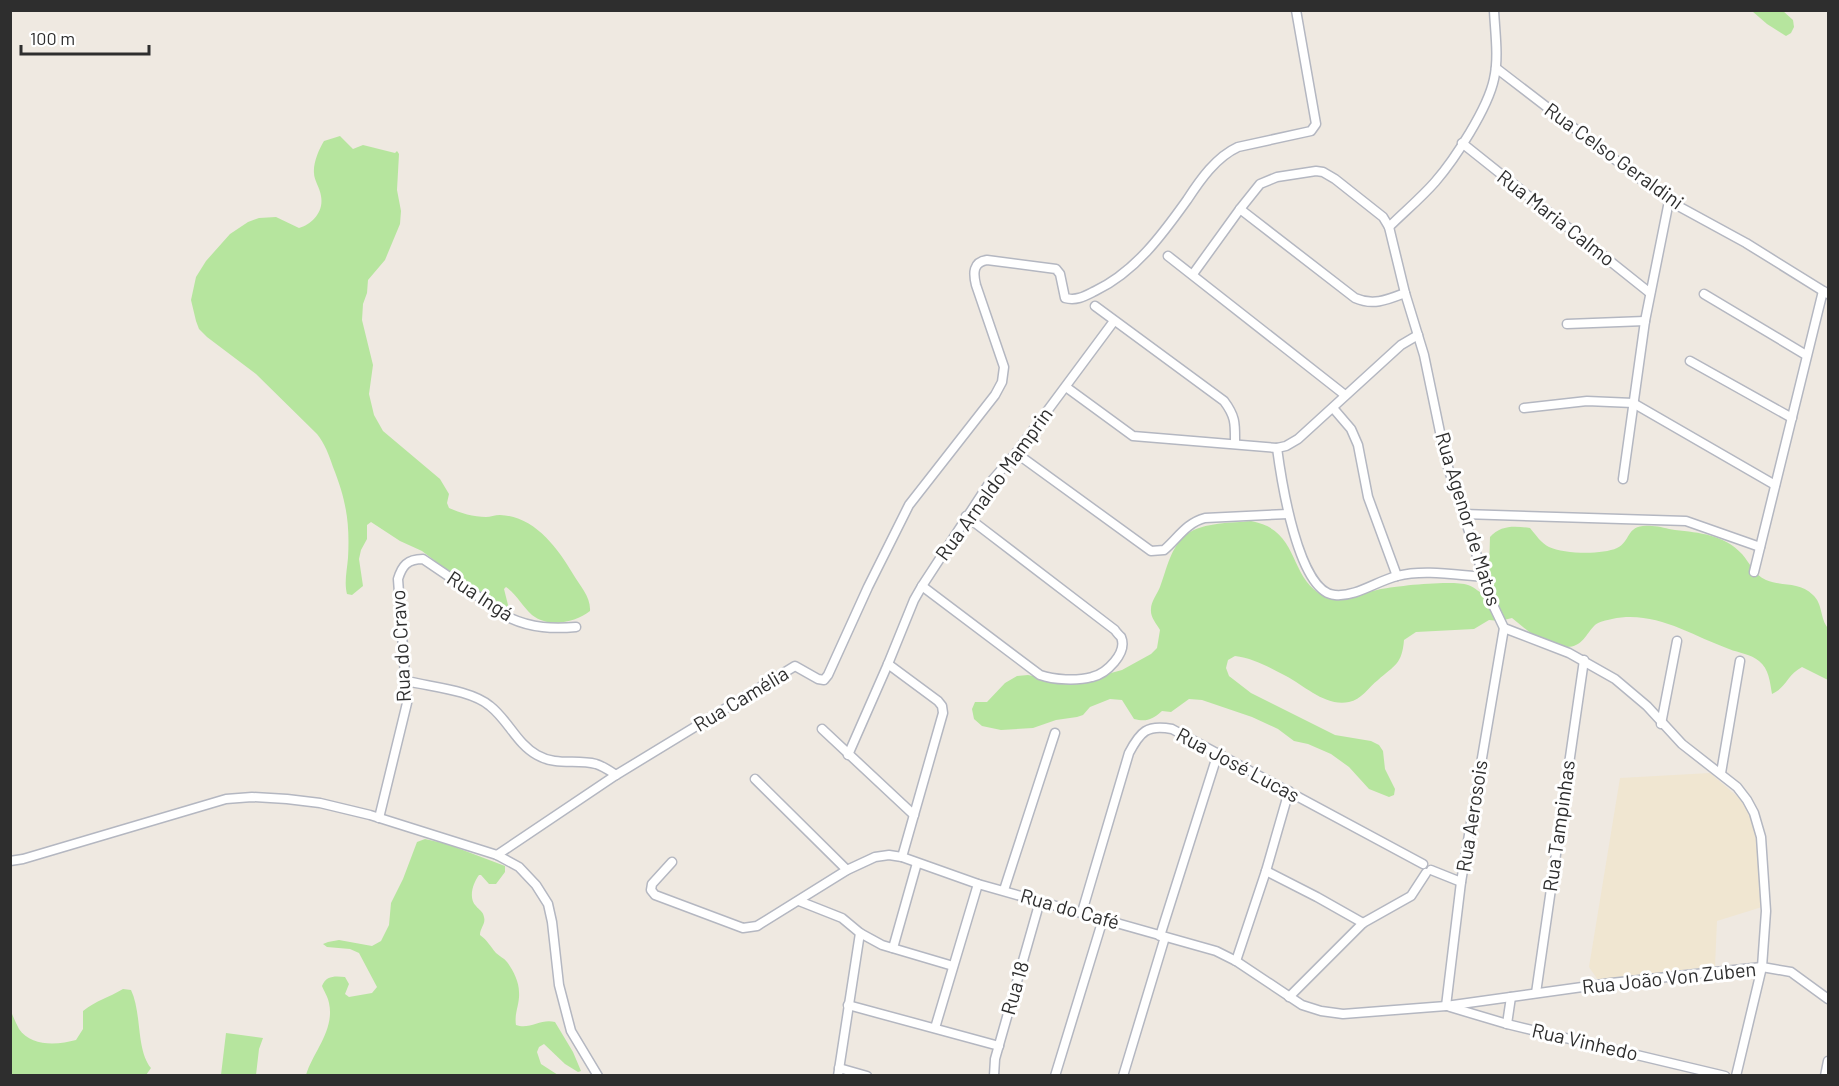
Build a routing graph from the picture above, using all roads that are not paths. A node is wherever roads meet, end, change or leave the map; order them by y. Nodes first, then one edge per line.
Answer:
1 (1296, 10) edge
2 (1494, 10) edge
3 (1496, 68) junction
4 (1462, 143) junction
5 (1669, 201) junction
6 (1239, 209) junction
7 (1389, 227) junction
8 (1168, 256) dead end
9 (1192, 274) junction
10 (1650, 292) junction
11 (1826, 292) edge
12 (1405, 293) junction
13 (1704, 294) dead end
14 (1095, 306) dead end
15 (1114, 321) junction
16 (1645, 321) junction
17 (1567, 324) dead end
18 (1418, 335) junction
19 (1806, 355) junction
20 (1689, 361) dead end
21 (1066, 387) junction
22 (1345, 395) junction
23 (1633, 403) junction
24 (1333, 408) junction
25 (1524, 408) dead end
26 (1792, 418) junction
27 (1235, 443) junction
28 (1277, 447) junction
29 (1016, 453) junction
30 (1623, 479) dead end
31 (1775, 485) junction
32 (1287, 514) junction
33 (1463, 514) junction
34 (966, 516) junction
35 (1760, 547) junction
36 (423, 559) joint
37 (1754, 572) dead end
38 (1397, 576) junction
39 (1484, 577) junction
40 (922, 586) junction
41 (576, 627) dead end
42 (1504, 628) junction
43 (1677, 641) dead end
44 (1584, 660) junction
45 (1740, 661) dead end
46 (888, 664) junction
47 (406, 681) junction
48 (1661, 724) junction
49 (822, 729) dead end
50 (1055, 733) dead end
51 (1218, 753) junction
52 (848, 755) junction
53 (1721, 773) junction
54 (616, 775) junction
55 (754, 779) dead end
56 (1289, 791) junction
57 (914, 815) junction
58 (379, 818) junction
59 (497, 855) junction
60 (902, 857) junction
61 (10, 861) edge
62 (672, 862) dead end
63 (917, 863) junction
64 (1426, 869) junction
65 (847, 870) junction
66 (1266, 871) junction
67 (1461, 882) junction
68 (978, 884) junction
69 (1004, 890) junction
70 (799, 901) junction
71 (1040, 901) junction
72 (1082, 912) junction
73 (1103, 919) junction
74 (1364, 923) junction
75 (860, 933) junction
76 (1162, 936) junction
77 (893, 948) junction
78 (1236, 961) junction
79 (953, 966) junction
80 (1762, 967) junction
81 (1536, 993) junction
82 (1289, 997) junction
83 (1511, 997) junction
84 (1828, 999) edge
85 (848, 1005) junction
86 (1446, 1006) junction
87 (1507, 1024) junction
88 (935, 1028) junction
89 (999, 1046) junction
90 (1828, 1061) edge
91 (838, 1072) edge
92 (598, 1076) edge
93 (867, 1076) edge
94 (994, 1076) edge
95 (1055, 1076) edge
96 (1123, 1076) edge
97 (1725, 1076) edge
98 (1736, 1076) edge
99 (1825, 1076) edge

1 - 54 street, Rua Camélia
2 - 3 street
3 - 4 street
3 - 5 street, Rua Celso Geraldini
4 - 7 street
4 - 10 street, Rua Maria Calmo
5 - 10 street
5 - 11 street, Rua Celso Geraldini
6 - 7 street, Rua Agenor de Matos
6 - 9 street, Rua Agenor de Matos
6 - 12 street
7 - 12 street, Rua Agenor de Matos
8 - 9 street
9 - 22 street
10 - 16 street
11 - 19 street
12 - 18 street, Rua Agenor de Matos
13 - 19 street
14 - 15 street
15 - 21 street, Rua Arnaldo Mamprin
15 - 27 street
16 - 17 street
16 - 23 street
18 - 22 street
18 - 33 street, Rua Agenor de Matos
19 - 26 street
20 - 26 street
21 - 27 street
21 - 29 street, Rua Arnaldo Mamprin
22 - 24 street
23 - 25 street
23 - 30 street
23 - 31 street
24 - 28 street
24 - 38 street
26 - 31 street
27 - 28 street
28 - 32 street
29 - 32 street
29 - 34 street, Rua Arnaldo Mamprin
31 - 35 street
32 - 38 street
33 - 35 street
33 - 39 street, Rua Agenor de Matos
34 - 40 street, Rua Arnaldo Mamprin
34 - 40 street
35 - 37 street
36 - 41 street, Rua Ingá
36 - 47 street, Rua do Cravo
38 - 39 street
39 - 42 street, Rua Agenor de Matos
40 - 46 street, Rua Arnaldo Mamprin
42 - 44 street, Rua Agenor de Matos
42 - 67 street, Rua Aerosois
43 - 48 street
44 - 48 street, Rua Agenor de Matos
44 - 81 street, Rua Tampinhas
45 - 53 street
46 - 52 street, Rua Arnaldo Mamprin
46 - 57 street
47 - 54 street
47 - 58 street, Rua do Cravo
48 - 53 street, Rua Agenor de Matos
49 - 52 street
50 - 69 street
51 - 56 street, Rua José Lucas
51 - 72 street, Rua José Lucas
51 - 76 street
52 - 57 street
53 - 80 street, Rua Agenor de Matos
54 - 59 street, Rua Camélia
55 - 65 street
56 - 64 street, Rua José Lucas
56 - 66 street
57 - 60 street
58 - 59 street
58 - 61 street
59 - 92 street
60 - 63 street, Rua do Café
60 - 65 street, Rua do Café
62 - 70 street, Rua do Café
63 - 68 street, Rua do Café
63 - 77 street
64 - 67 street, Rua José Lucas
64 - 74 street
65 - 70 street, Rua do Café
66 - 74 street
66 - 78 street
67 - 86 street, Rua Aerosois
68 - 69 street, Rua do Café
68 - 79 street
69 - 71 street, Rua do Café
70 - 75 street
71 - 72 street, Rua do Café
71 - 89 street, Rua 18
72 - 73 street, Rua do Café
73 - 76 street, Rua do Café
73 - 95 street
74 - 82 street
75 - 77 street
75 - 85 street
76 - 78 street, Rua do Café
76 - 96 street
77 - 79 street
78 - 82 street, Rua do Café
79 - 88 street
80 - 81 street, Rua João Von Zuben
80 - 84 street, Rua João Von Zuben
80 - 98 street, Rua Agenor de Matos
81 - 83 street, Rua do Café
82 - 86 street, Rua do Café
83 - 86 street, Rua do Café
83 - 87 street
85 - 88 street
85 - 91 street
86 - 87 street, Rua Vinhedo
87 - 97 street, Rua Vinhedo
88 - 89 street
89 - 94 street, Rua 18
90 - 99 street
91 - 93 street

